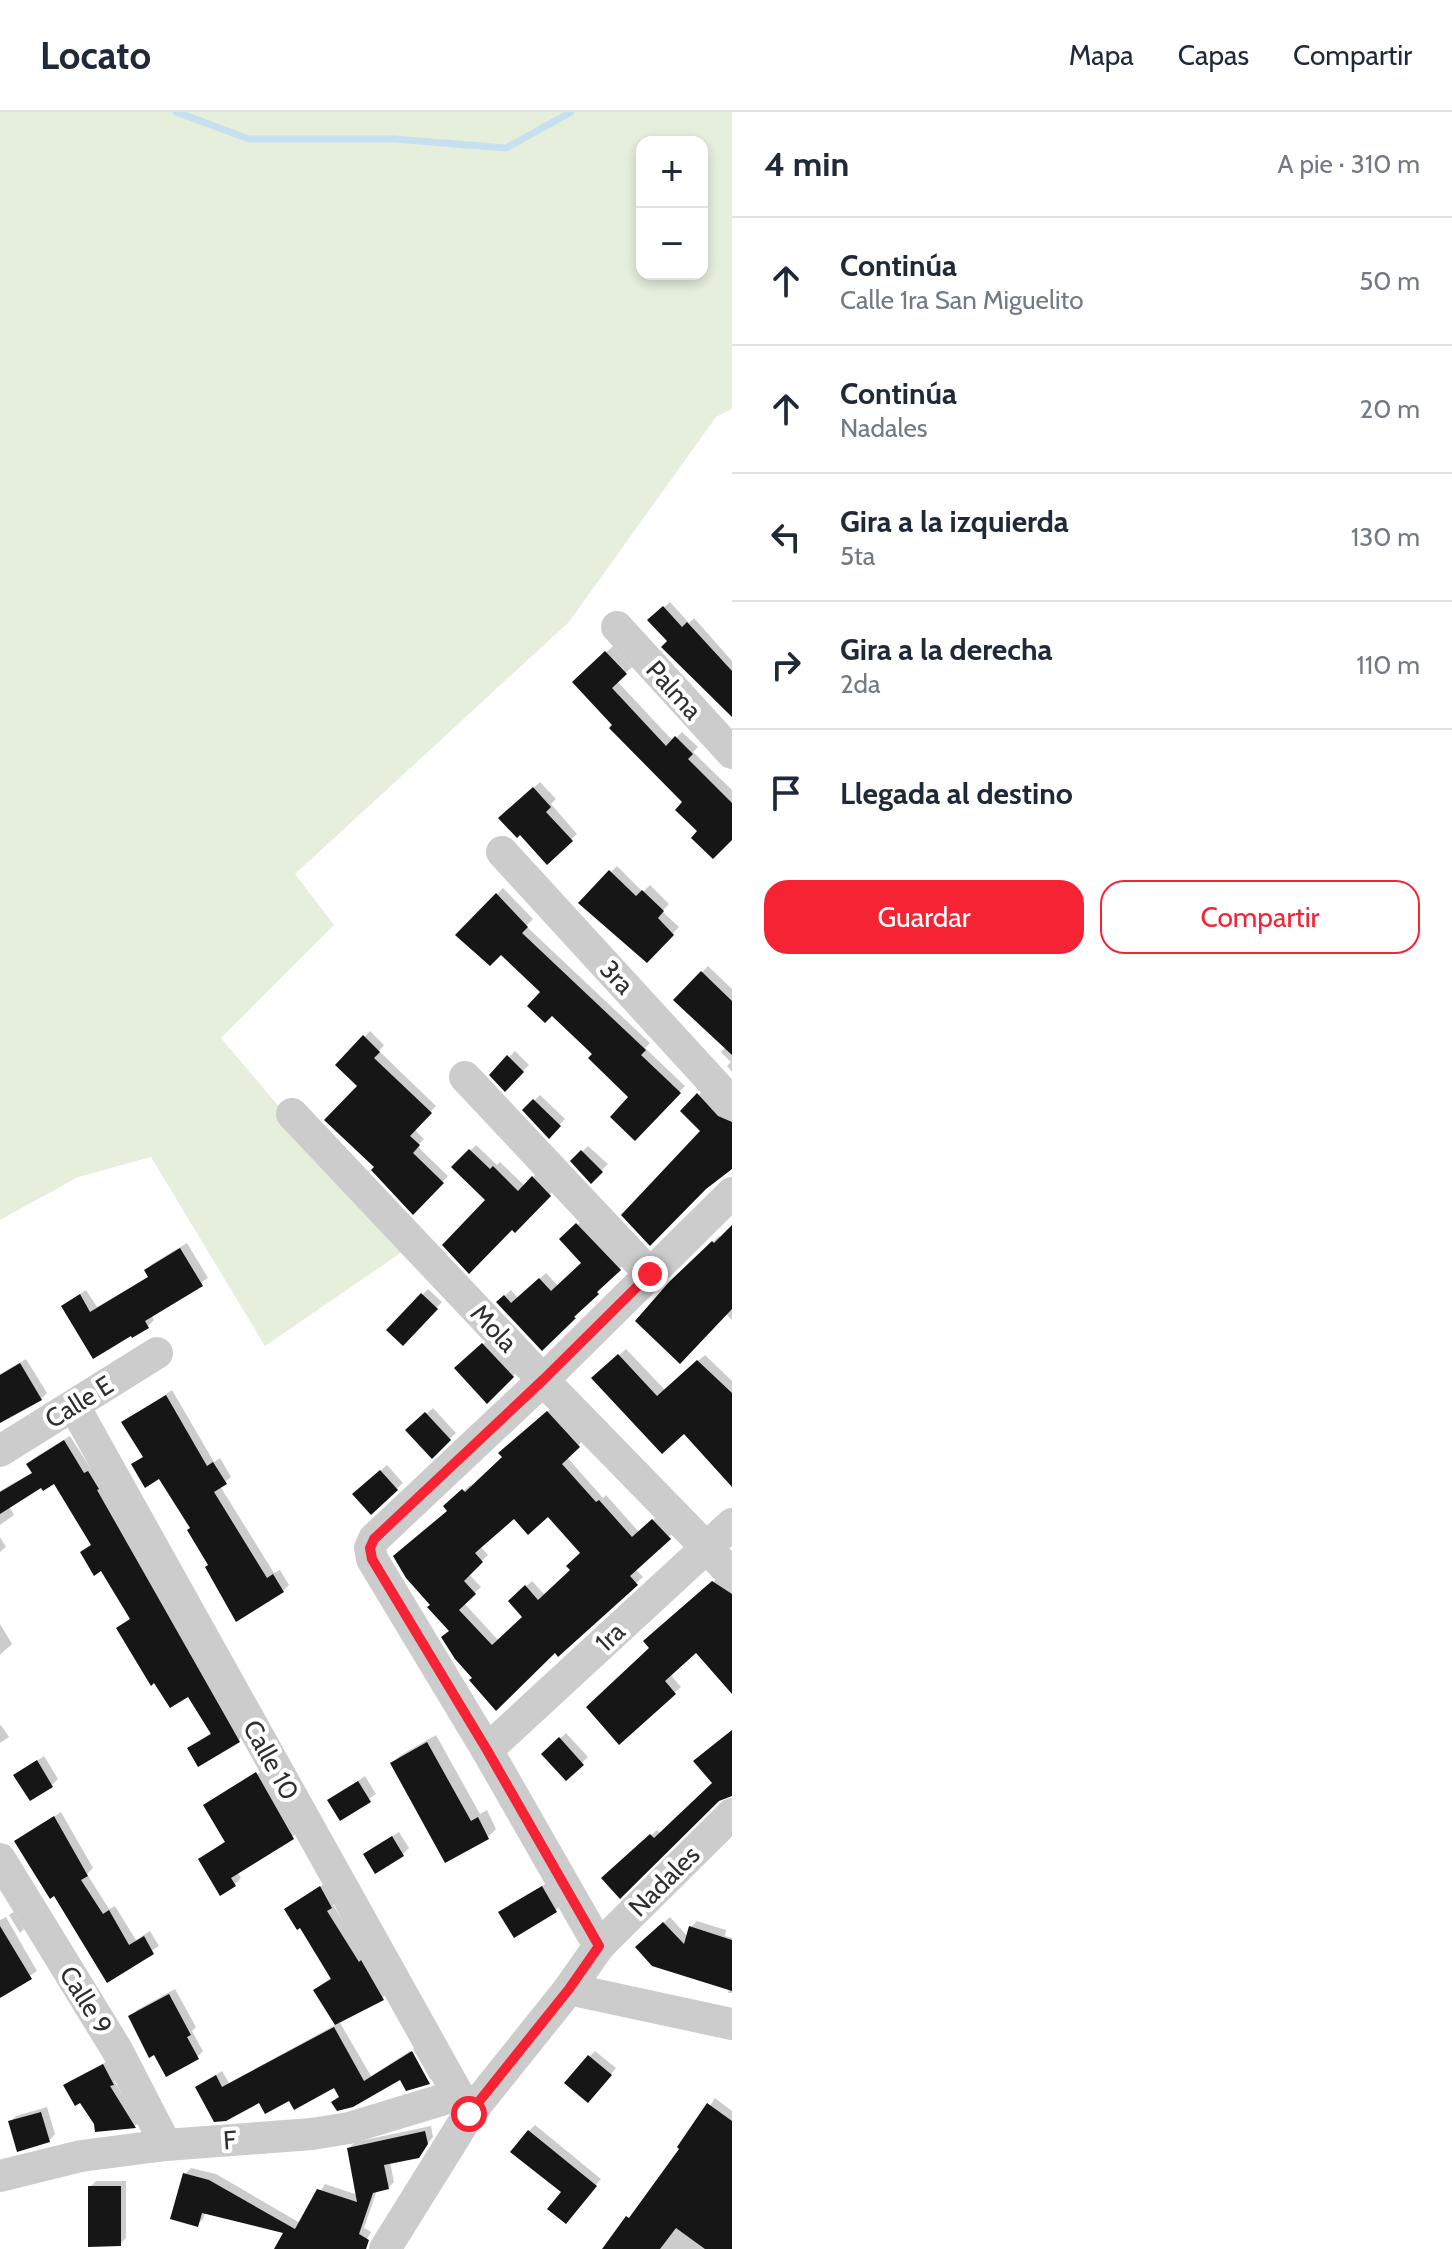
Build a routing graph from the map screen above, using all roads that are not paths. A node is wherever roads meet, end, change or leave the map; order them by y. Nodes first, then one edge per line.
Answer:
1 (617, 627) dead end
2 (732, 753) edge
3 (502, 852) dead end
4 (465, 1077) dead end
5 (732, 1103) edge
6 (292, 1114) dead end
7 (732, 1193) edge
8 (650, 1274) junction
9 (157, 1353) dead end
10 (543, 1380) junction
11 (74, 1406) junction
12 (0, 1451) edge
13 (732, 1524) edge
14 (707, 1548) junction
15 (732, 1574) edge
16 (487, 1750) junction
17 (732, 1814) edge
18 (0, 1859) edge
19 (599, 1946) junction
20 (569, 1989) junction
21 (732, 2024) edge
22 (464, 2104) junction
23 (166, 2145) junction
24 (0, 2176) edge
25 (385, 2249) edge

1 - 2 street, Palma
3 - 5 street, 3ra
4 - 8 street
6 - 10 street, Mola
7 - 8 street
8 - 10 street
9 - 11 street, Calle E
10 - 14 street, Mola
10 - 16 street
11 - 12 street, Calle E
11 - 22 street, Calle 10
13 - 14 street, 1ra
14 - 15 street, Mola
14 - 16 street, 1ra
16 - 19 street
17 - 19 street, Nadales
18 - 23 street, Calle 9
19 - 20 street, Nadales
20 - 21 street
20 - 22 street, Nadales
22 - 23 street, F
22 - 25 street, Nadales
23 - 24 street, F

